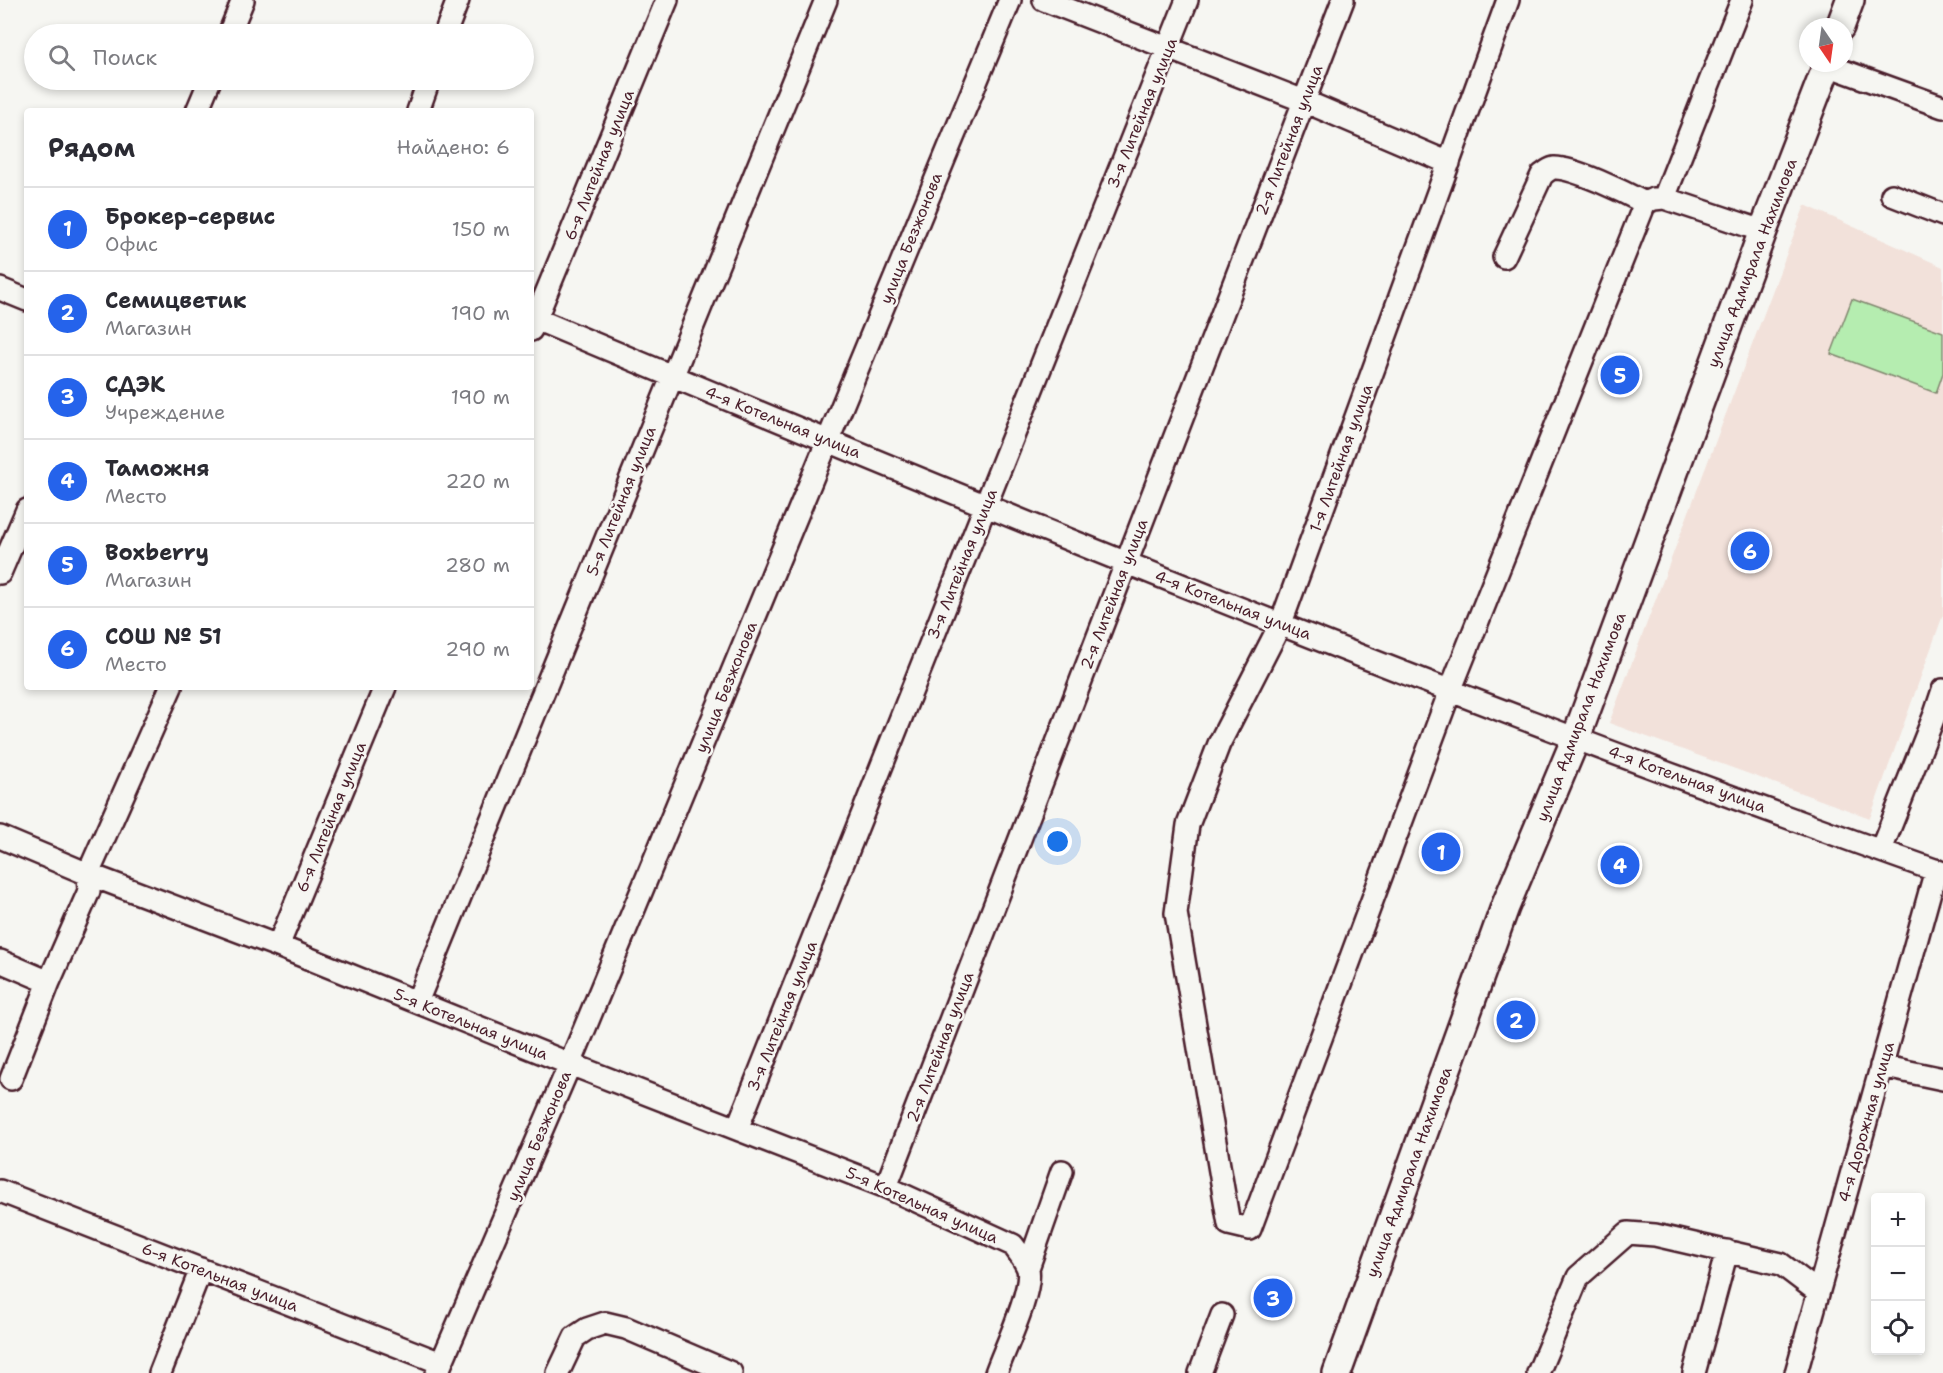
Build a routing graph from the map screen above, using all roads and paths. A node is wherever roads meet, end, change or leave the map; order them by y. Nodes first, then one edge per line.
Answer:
1 (458, 0) edge
2 (667, 0) edge
3 (826, 0) edge
4 (1044, 0) edge
5 (1187, 0) edge
6 (1343, 0) edge
7 (1508, 0) edge
8 (1742, 0) edge
9 (1850, 0) edge
10 (238, 1) edge
11 (1005, 2) edge
12 (1843, 18) edge
13 (232, 24) edge
14 (449, 24) edge
15 (1168, 49) junction
16 (1825, 72) edge
17 (1849, 72) edge
18 (206, 90) edge
19 (425, 90) edge
20 (1304, 101) junction
21 (1943, 107) edge
22 (198, 108) edge
23 (418, 108) edge
24 (1449, 163) junction
25 (1892, 195) dead end
26 (1654, 200) junction
27 (1943, 215) edge
28 (1763, 231) junction
29 (1504, 257) dead end
30 (0, 290) edge
31 (24, 299) edge
32 (534, 317) edge
33 (534, 323) edge
34 (672, 376) junction
35 (828, 440) junction
36 (986, 506) junction
37 (24, 517) edge
38 (1126, 563) junction
39 (0, 573) edge
40 (1281, 623) junction
41 (170, 690) edge
42 (384, 690) edge
43 (1943, 690) edge
44 (1450, 691) junction
45 (1575, 738) junction
46 (0, 837) edge
47 (1881, 850) junction
48 (1940, 872) edge
49 (88, 874) junction
50 (278, 946) junction
51 (0, 961) edge
52 (49, 982) junction
53 (417, 1002) junction
54 (570, 1064) junction
55 (1881, 1066) junction
56 (11, 1079) dead end
57 (1943, 1079) edge
58 (737, 1129) junction
59 (1062, 1171) dead end
60 (886, 1187) junction
61 (0, 1191) edge
62 (1727, 1251) junction
63 (1028, 1268) junction
64 (201, 1269) junction
65 (1818, 1292) junction
66 (1222, 1315) dead end
67 (439, 1368) edge
68 (160, 1373) edge
69 (558, 1373) edge
70 (731, 1373) edge
71 (996, 1373) edge
72 (1200, 1373) edge
73 (1337, 1373) edge
74 (1538, 1373) edge
75 (1694, 1373) edge
76 (1796, 1373) edge

1 - 14 street
2 - 32 street, 6-я Литейная улица
3 - 34 street, 5-я Литейная улица
4 - 15 street
5 - 15 street, 3-я Литейная улица
6 - 20 street, 2-я Литейная улица
7 - 24 street, 1-я Литейная улица
8 - 26 street
9 - 12 main road
10 - 13 street
11 - 35 street, улица Безжонова
15 - 20 street
15 - 36 street, 3-я Литейная улица
16 - 28 main road, улица Адмирала Нахимова
17 - 21 street
18 - 22 street
19 - 23 street
20 - 24 street
20 - 38 street, 2-я Литейная улица
24 - 40 street, 1-я Литейная улица
25 - 27 street
26 - 28 street
26 - 29 street
26 - 44 street
28 - 45 main road, улица Адмирала Нахимова
30 - 31 street
33 - 34 street, 4-я Котельная улица
34 - 35 street, 4-я Котельная улица
34 - 53 street, 5-я Литейная улица
35 - 36 street, 4-я Котельная улица
35 - 54 street, улица Безжонова
36 - 38 street, 4-я Котельная улица
36 - 58 street, 3-я Литейная улица
37 - 39 street
38 - 40 street, 4-я Котельная улица
38 - 60 street, 2-я Литейная улица
40 - 44 street, 4-я Котельная улица
40 - 44 street, 1-я Литейная улица
41 - 49 street
42 - 50 street, 6-я Литейная улица
43 - 47 street
44 - 45 street, 4-я Котельная улица
45 - 47 street, 4-я Котельная улица
45 - 73 main road, улица Адмирала Нахимова
46 - 49 street, 5-я Котельная улица
47 - 48 street, 4-я Котельная улица
48 - 55 street, 4-я Дорожная улица
49 - 50 street, 5-я Котельная улица
49 - 52 street
50 - 53 street, 5-я Котельная улица
51 - 52 street
52 - 56 street
53 - 54 street, 5-я Котельная улица
54 - 58 street, 5-я Котельная улица
54 - 67 street, улица Безжонова
55 - 57 street
55 - 65 street, 4-я Дорожная улица
58 - 60 street, 5-я Котельная улица
59 - 63 street
60 - 63 street, 5-я Котельная улица
61 - 64 street, 6-я Котельная улица
62 - 65 street
62 - 74 street
62 - 75 street
63 - 71 street
64 - 67 street, 6-я Котельная улица
64 - 68 street
65 - 76 street, 4-я Дорожная улица
66 - 72 street
69 - 70 street

